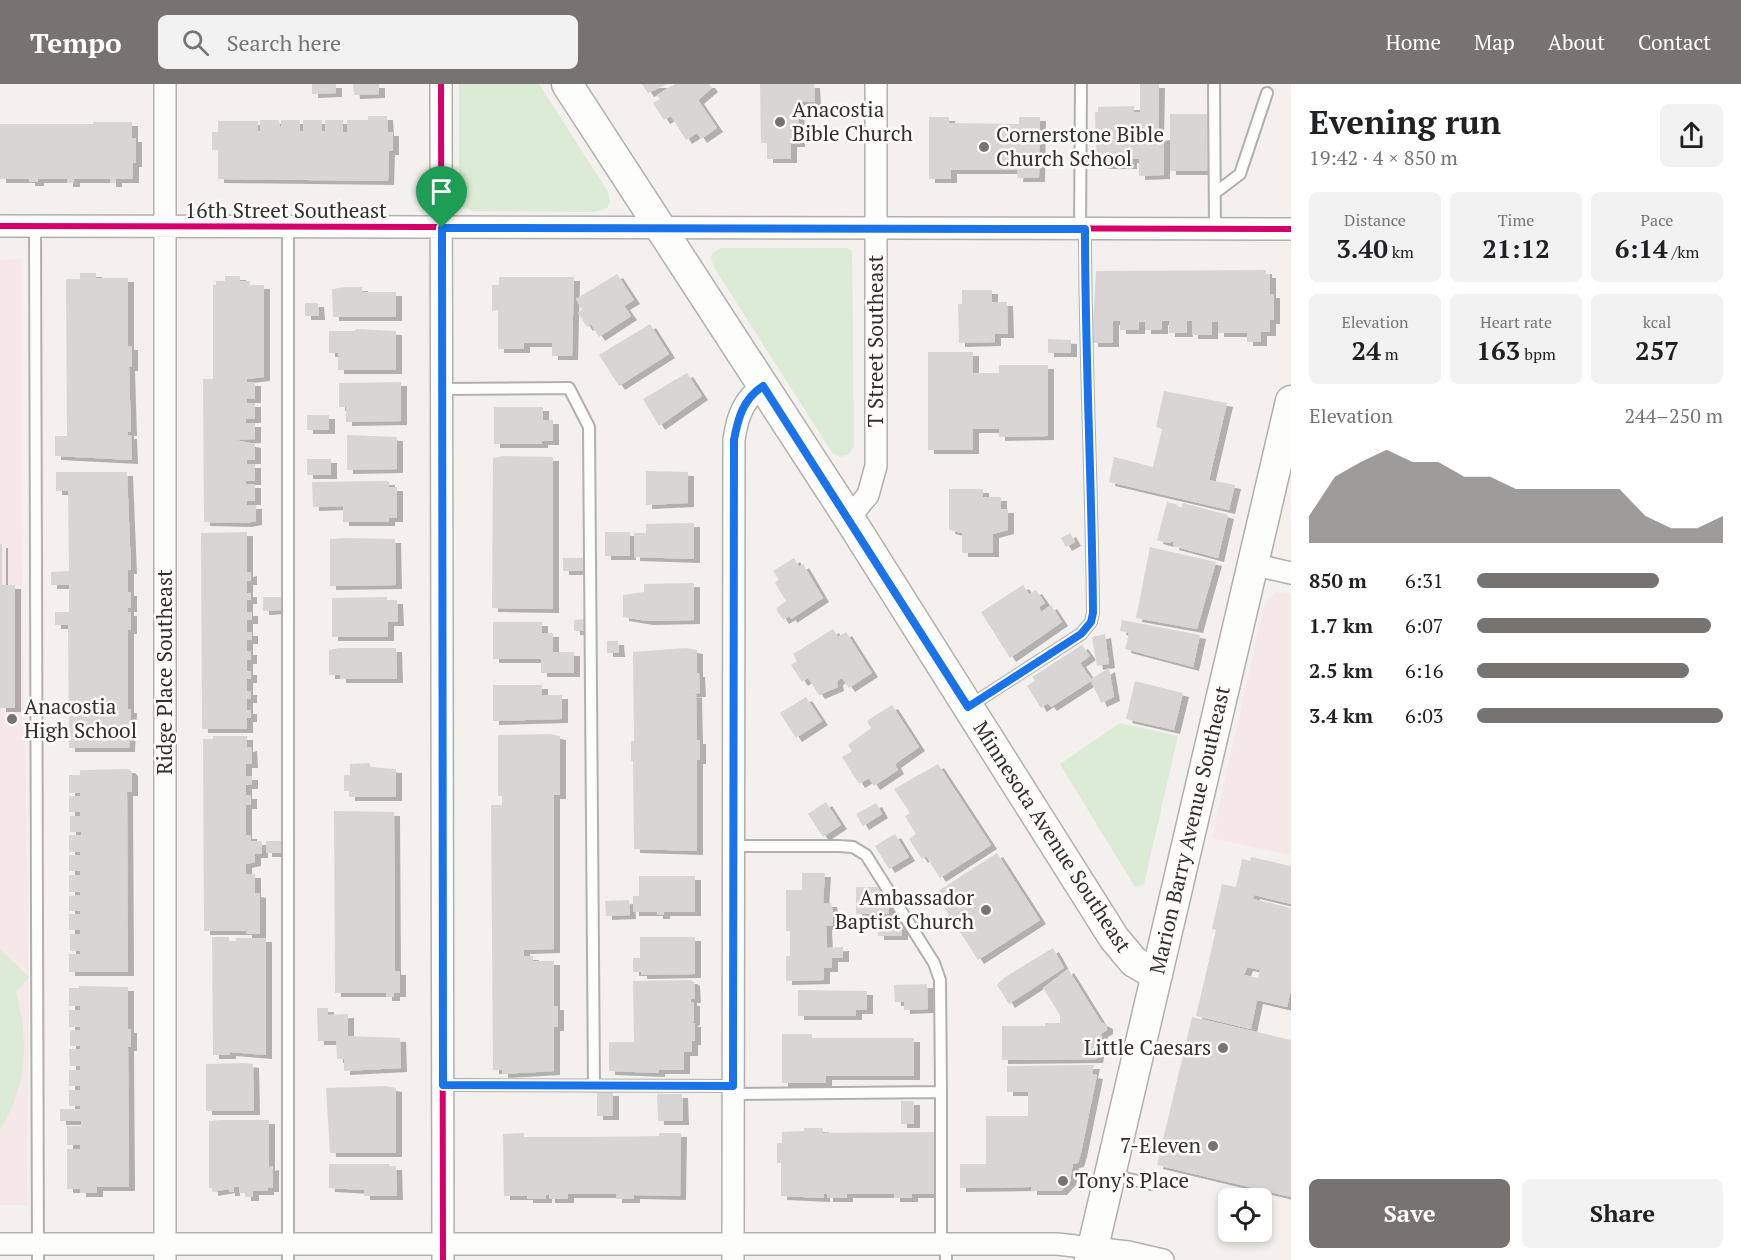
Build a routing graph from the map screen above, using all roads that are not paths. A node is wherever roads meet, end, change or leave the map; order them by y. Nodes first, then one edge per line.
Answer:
1 (165, 84) edge
2 (441, 84) edge
3 (567, 84) edge
4 (876, 84) edge
5 (1081, 84) edge
6 (1214, 84) edge
7 (1267, 93) dead end
8 (1215, 193) junction
9 (0, 226) edge
10 (35, 226) junction
11 (288, 227) junction
12 (165, 228) junction
13 (442, 228) junction
14 (876, 228) junction
15 (659, 229) junction
16 (1083, 229) junction
17 (1215, 229) junction
18 (1291, 229) edge
19 (763, 386) junction
20 (442, 389) junction
21 (1291, 401) edge
22 (849, 518) junction
23 (1252, 564) junction
24 (1291, 573) edge
25 (968, 707) junction
26 (734, 846) junction
27 (1156, 975) junction
28 (443, 1085) junction
29 (594, 1086) junction
30 (733, 1090) junction
31 (941, 1092) junction
32 (1110, 1175) junction
33 (1151, 1184) dead end
34 (0, 1244) edge
35 (944, 1248) edge
36 (733, 1251) edge
37 (868, 1251) edge
38 (38, 1252) edge
39 (165, 1252) edge
40 (289, 1252) edge
41 (443, 1252) edge
42 (590, 1252) edge
43 (1091, 1254) edge
44 (1163, 1260) edge

1 - 12 street, Ridge Place Southeast
2 - 13 street
3 - 15 main road, Minnesota Avenue Southeast
4 - 14 street, T Street Southeast
5 - 16 lane
6 - 8 lane
7 - 8 lane
8 - 17 lane
9 - 10 street, 16th Street Southeast
10 - 12 street, 16th Street Southeast
10 - 38 lane
11 - 12 street, 16th Street Southeast
11 - 13 street, 16th Street Southeast
11 - 40 lane
12 - 39 street, Ridge Place Southeast
13 - 15 street, 16th Street Southeast
13 - 20 street
14 - 15 street, 16th Street Southeast
14 - 16 street, 16th Street Southeast
14 - 22 street, T Street Southeast
15 - 19 main road, Minnesota Avenue Southeast
16 - 17 street, 16th Street Southeast
16 - 25 lane
17 - 18 street, 16th Street Southeast
19 - 22 main road, Minnesota Avenue Southeast
19 - 26 street
20 - 28 street
20 - 29 lane
21 - 23 main road, Marion Barry Avenue Southeast
22 - 25 main road, Minnesota Avenue Southeast
23 - 24 street
23 - 27 main road, Marion Barry Avenue Southeast
25 - 27 main road, Minnesota Avenue Southeast
26 - 30 street
26 - 31 lane
27 - 32 main road, Marion Barry Avenue Southeast
28 - 29 lane
28 - 41 street
29 - 30 lane
30 - 31 lane
30 - 36 street
31 - 35 lane
32 - 33 lane
32 - 43 main road, Marion Barry Avenue Southeast
34 - 38 street
35 - 37 street
35 - 43 street
36 - 37 street
36 - 42 street
38 - 39 street
39 - 40 street
40 - 41 street
41 - 42 street
43 - 44 street

